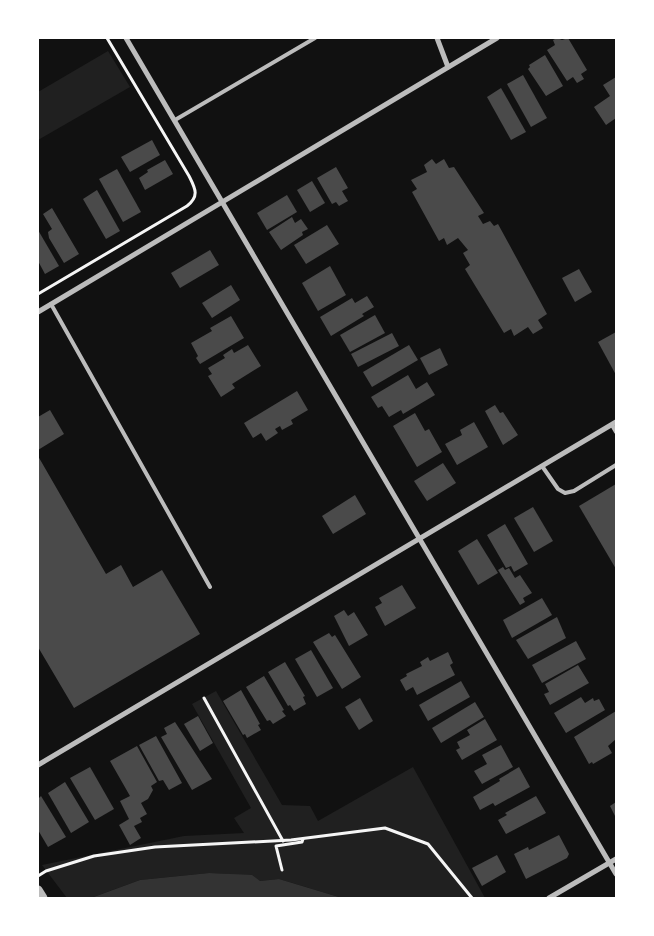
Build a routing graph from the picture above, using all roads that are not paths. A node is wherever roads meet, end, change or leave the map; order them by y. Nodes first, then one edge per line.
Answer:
1 (126, 38) edge
2 (315, 38) edge
3 (437, 38) edge
4 (497, 38) edge
5 (448, 67) junction
6 (175, 120) junction
7 (223, 202) junction
8 (51, 304) junction
9 (38, 312) edge
10 (614, 424) edge
11 (616, 432) edge
12 (616, 465) edge
13 (542, 466) junction
14 (420, 538) junction
15 (210, 587) dead end
16 (38, 765) edge
17 (616, 859) edge
18 (610, 863) junction
19 (616, 874) edge
20 (38, 890) edge
21 (43, 898) edge
22 (549, 898) edge

1 - 6 street
2 - 6 lane
3 - 5 street
4 - 5 street
5 - 7 street
6 - 7 street
7 - 8 street
7 - 14 street
8 - 9 street
8 - 15 lane
10 - 11 lane
10 - 13 street
12 - 13 lane
13 - 14 street
14 - 16 street
14 - 18 street
17 - 18 street
18 - 19 street
18 - 22 street
20 - 21 street

